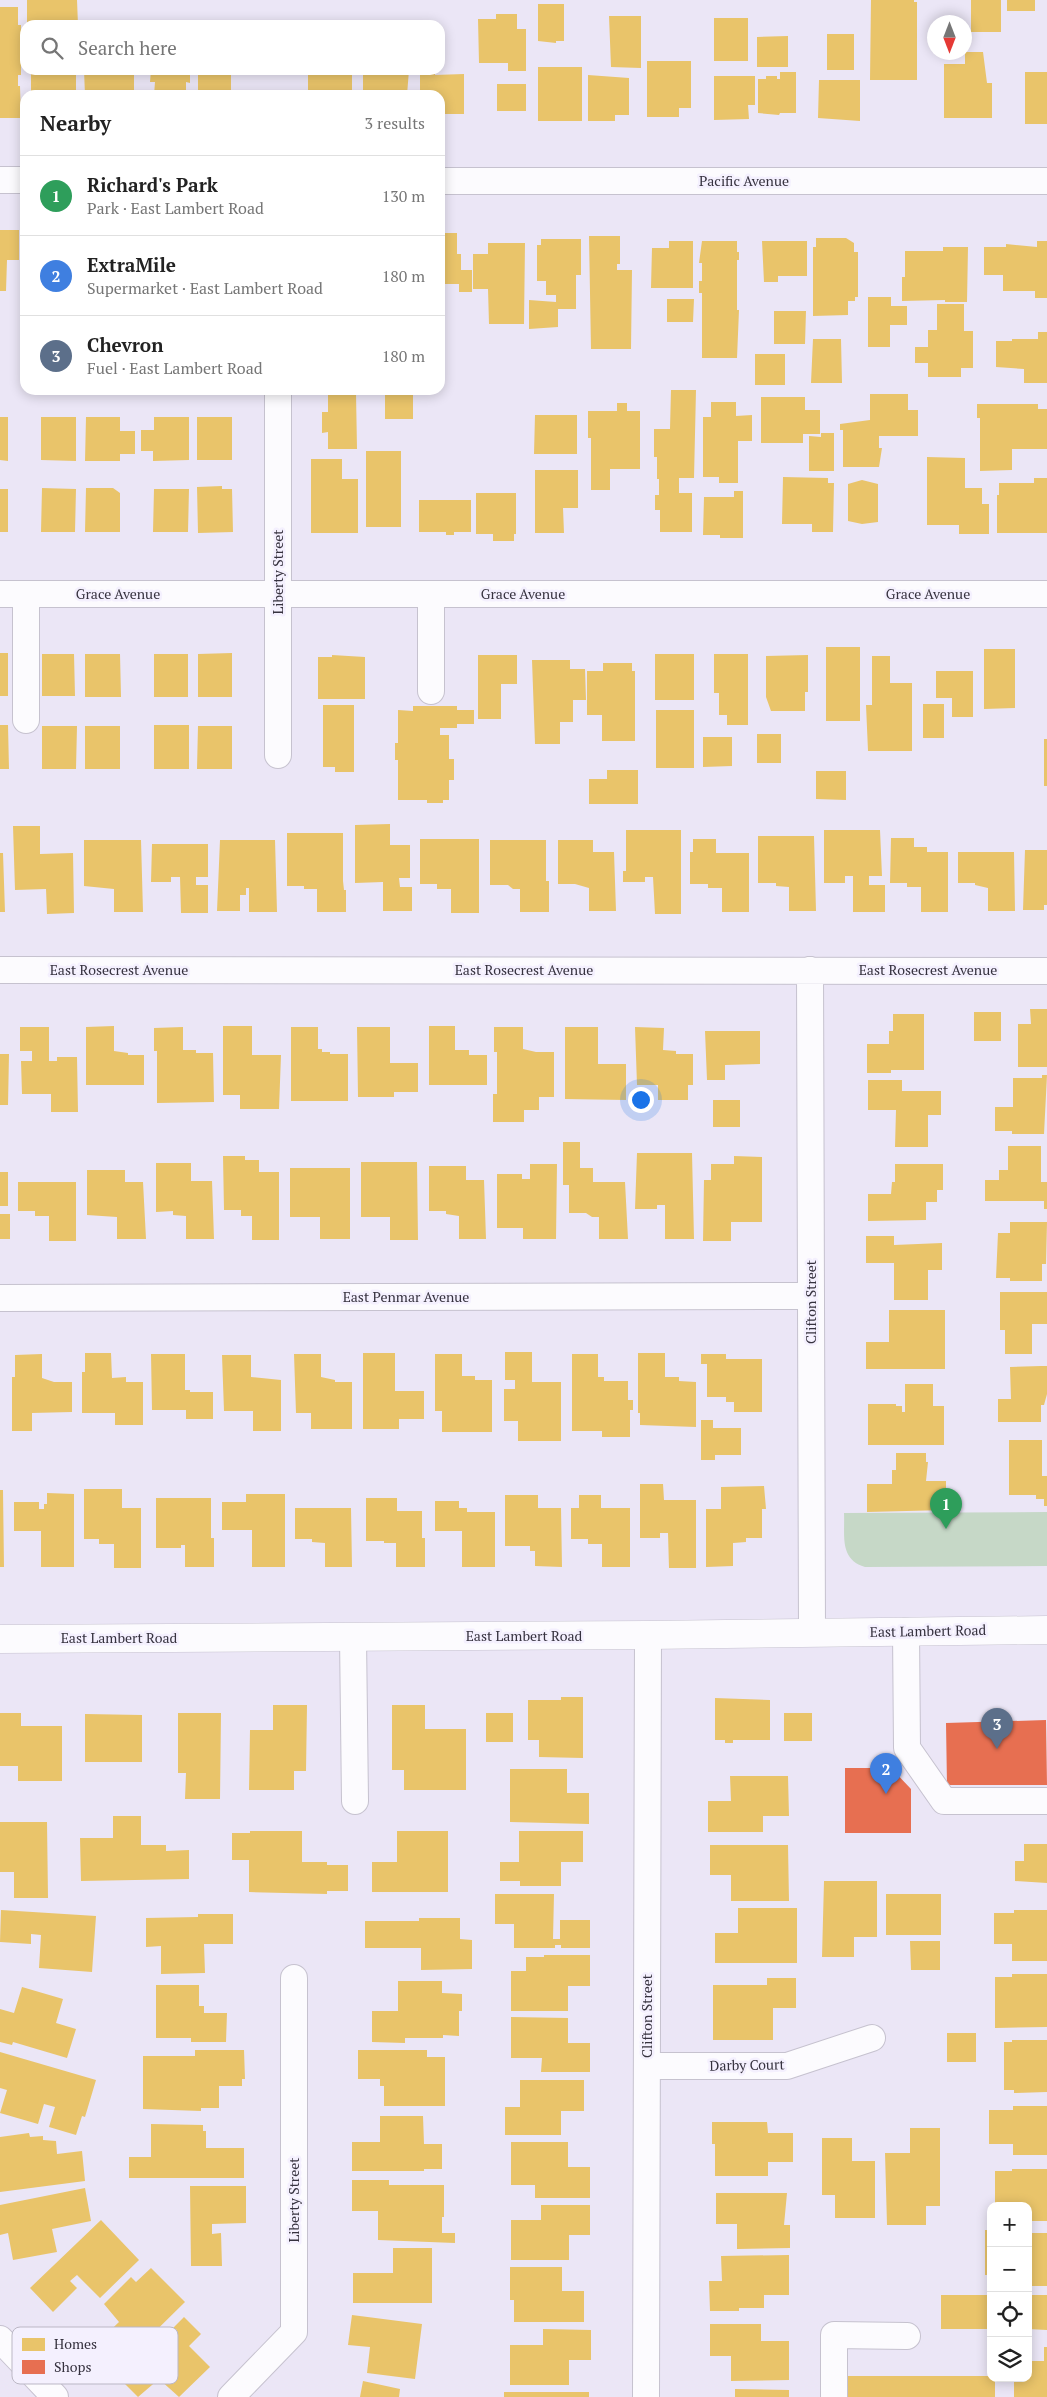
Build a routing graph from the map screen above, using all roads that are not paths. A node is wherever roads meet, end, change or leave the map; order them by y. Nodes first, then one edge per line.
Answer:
1 (0, 180) edge
2 (20, 180) edge
3 (445, 181) edge
4 (1047, 181) edge
5 (278, 395) edge
6 (0, 594) edge
7 (26, 594) junction
8 (279, 594) junction
9 (431, 594) junction
10 (1047, 594) edge
11 (431, 691) dead end
12 (26, 720) dead end
13 (278, 755) dead end
14 (0, 970) edge
15 (810, 970) junction
16 (1047, 971) edge
17 (811, 1296) junction
18 (0, 1298) edge
19 (1047, 1630) edge
20 (906, 1631) junction
21 (812, 1633) junction
22 (648, 1635) junction
23 (353, 1637) junction
24 (0, 1639) edge
25 (1047, 1800) edge
26 (355, 1801) dead end
27 (294, 1978) dead end
28 (872, 2038) dead end
29 (647, 2066) junction
30 (907, 2336) dead end
31 (0, 2339) edge
32 (12, 2352) edge
33 (43, 2384) edge
34 (55, 2397) edge
35 (231, 2397) edge
36 (646, 2397) edge
37 (834, 2397) edge

1 - 2 street
3 - 4 street, Pacific Avenue
5 - 8 street, Liberty Street
6 - 7 street, Grace Avenue
7 - 8 street, Grace Avenue
7 - 12 street
8 - 9 street, Grace Avenue
8 - 13 street, Liberty Street
9 - 10 street, Grace Avenue
9 - 11 street
14 - 15 street, East Rosecrest Avenue
15 - 16 street, East Rosecrest Avenue
15 - 17 street, Clifton Street
17 - 18 street, East Penmar Avenue
17 - 21 street, Clifton Street
19 - 20 main road, East Lambert Road
20 - 21 main road, East Lambert Road
20 - 25 street
21 - 22 main road, East Lambert Road
22 - 23 main road, East Lambert Road
22 - 29 street, Clifton Street
23 - 24 main road, East Lambert Road
23 - 26 street
27 - 35 street, Liberty Street
28 - 29 street, Darby Court
29 - 36 street, Clifton Street
30 - 37 street
31 - 32 street
33 - 34 street

